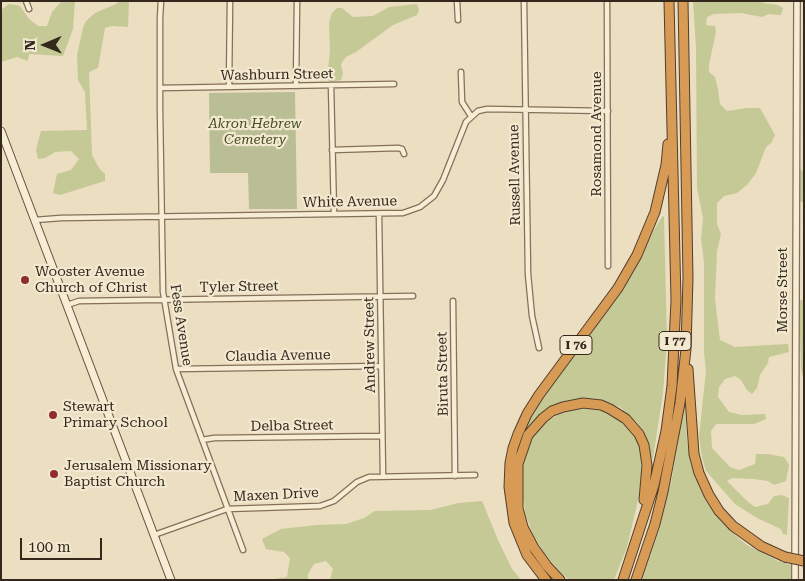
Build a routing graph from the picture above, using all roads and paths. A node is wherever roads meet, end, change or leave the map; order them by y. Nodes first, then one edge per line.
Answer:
1 (26, 1) edge
2 (161, 1) edge
3 (230, 1) edge
4 (297, 1) edge
5 (457, 1) edge
6 (524, 1) edge
7 (607, 1) edge
8 (669, 1) edge
9 (683, 1) edge
10 (797, 1) edge
11 (29, 9) dead end
12 (458, 20) dead end
13 (461, 72) dead end
14 (394, 84) dead end
15 (331, 85) junction
16 (296, 86) junction
17 (229, 87) junction
18 (160, 88) junction
19 (671, 104) junction
20 (526, 110) junction
21 (608, 111) junction
22 (471, 116) junction
23 (1, 131) edge
24 (332, 150) junction
25 (404, 154) dead end
26 (334, 214) junction
27 (379, 214) junction
28 (161, 216) junction
29 (35, 220) junction
30 (608, 266) dead end
31 (413, 296) dead end
32 (380, 297) junction
33 (165, 300) junction
34 (453, 301) dead end
35 (67, 305) junction
36 (539, 348) dead end
37 (686, 349) junction
38 (381, 366) junction
39 (176, 369) junction
40 (382, 436) junction
41 (202, 440) junction
42 (475, 475) dead end
43 (383, 476) junction
44 (455, 476) junction
45 (227, 509) junction
46 (154, 535) junction
47 (244, 550) dead end
48 (804, 561) edge
49 (624, 575) edge
50 (171, 580) edge
51 (546, 580) edge
52 (560, 580) edge
53 (636, 580) edge
54 (795, 580) edge

1 - 11 street
2 - 18 street, Fess Avenue
3 - 17 street
4 - 16 street
5 - 12 street
6 - 20 street, Russell Avenue
7 - 21 street, Rosamond Avenue
8 - 19 highway, I 76
9 - 37 highway
10 - 54 street, Morse Street
13 - 22 street
14 - 15 street, Washburn Street
15 - 16 street, Washburn Street
15 - 24 street
16 - 17 street, Washburn Street
17 - 18 street, Washburn Street
18 - 28 street, Fess Avenue
19 - 49 highway, I 77
19 - 51 highway, I 76
20 - 21 street
20 - 22 street
20 - 36 street, Russell Avenue
21 - 30 street, Rosamond Avenue
22 - 27 street, White Avenue
23 - 29 main road
24 - 25 street
24 - 26 street
26 - 27 street, White Avenue
26 - 28 street, White Avenue
27 - 32 street, Andrew Street
28 - 29 street, White Avenue
28 - 33 street, Fess Avenue
29 - 35 main road
31 - 32 street, Tyler Street
32 - 33 street, Tyler Street
32 - 38 street, Andrew Street
33 - 35 street, Tyler Street
33 - 39 street, Fess Avenue
34 - 44 street, Biruta Street
35 - 46 main road
37 - 48 highway, bridge
37 - 53 highway, I 77
38 - 39 street, Claudia Avenue
38 - 40 street, Andrew Street
39 - 41 street, Fess Avenue
40 - 41 street, Delba Street
40 - 43 street, Andrew Street
41 - 45 street, Fess Avenue
42 - 44 street, Maxen Drive
43 - 44 street, Maxen Drive
43 - 45 street, Maxen Drive
45 - 46 street, Maxen Drive
45 - 47 street, Fess Avenue
46 - 50 main road
49 - 52 highway

